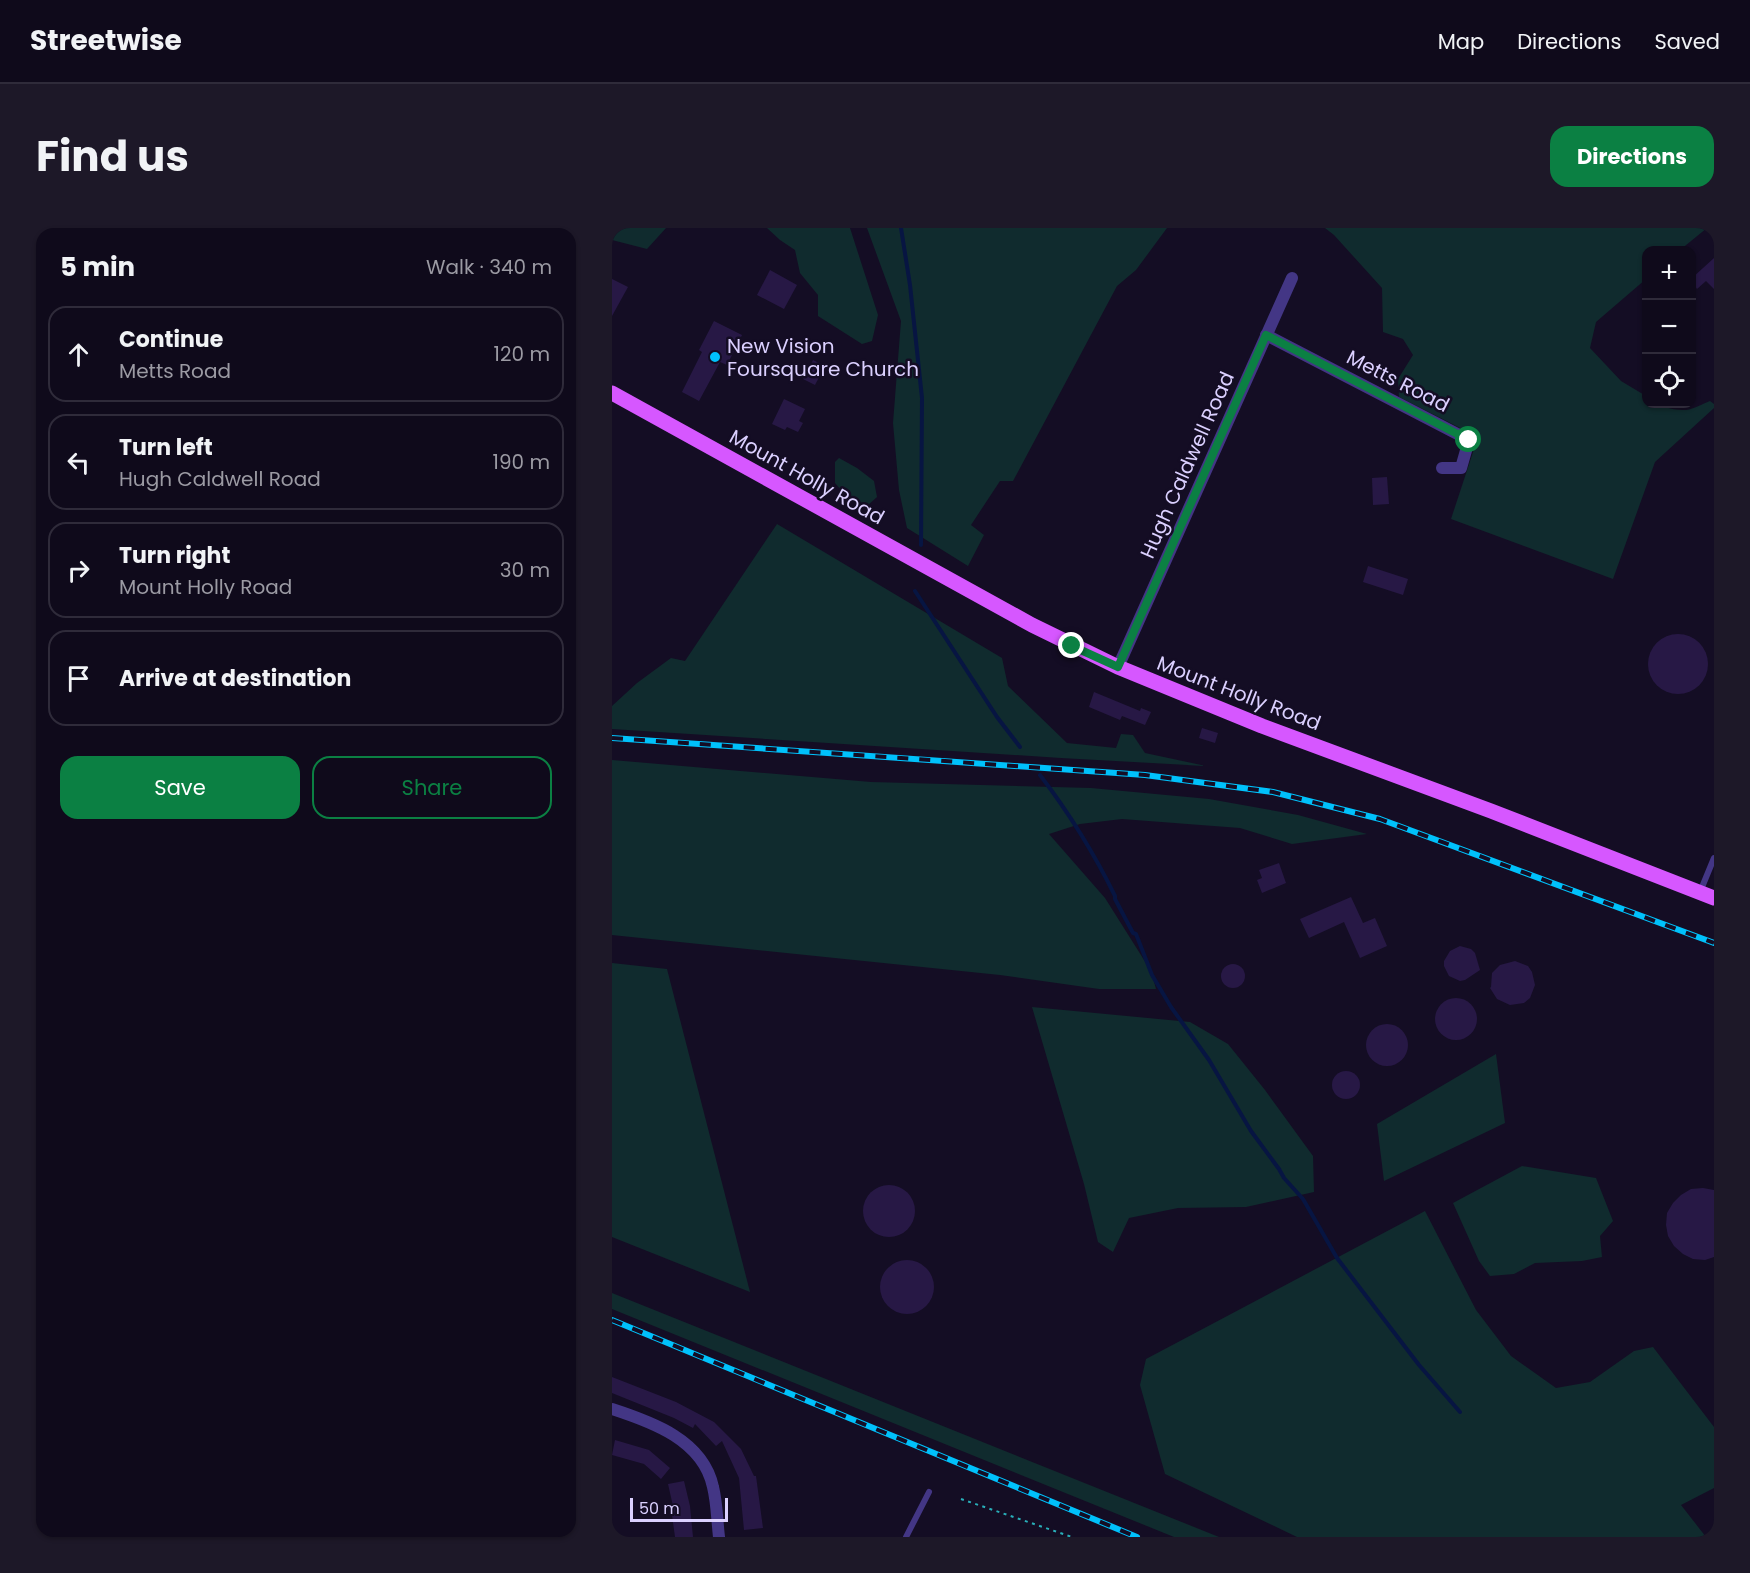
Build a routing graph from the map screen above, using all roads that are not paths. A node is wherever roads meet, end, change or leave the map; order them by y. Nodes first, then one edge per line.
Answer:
1 (1292, 279) dead end
2 (1266, 335) junction
3 (612, 393) edge
4 (1442, 468) dead end
5 (1118, 667) junction
6 (1714, 858) edge
7 (1707, 895) edge
8 (612, 1409) edge
9 (929, 1492) dead end
10 (719, 1537) edge
11 (906, 1537) edge

1 - 2 street, Hugh Caldwell Road
2 - 4 street, Metts Road
2 - 5 street, Hugh Caldwell Road
3 - 5 main road, Mount Holly Road
5 - 7 main road, Mount Holly Road
6 - 7 lane
8 - 10 street
9 - 11 lane

